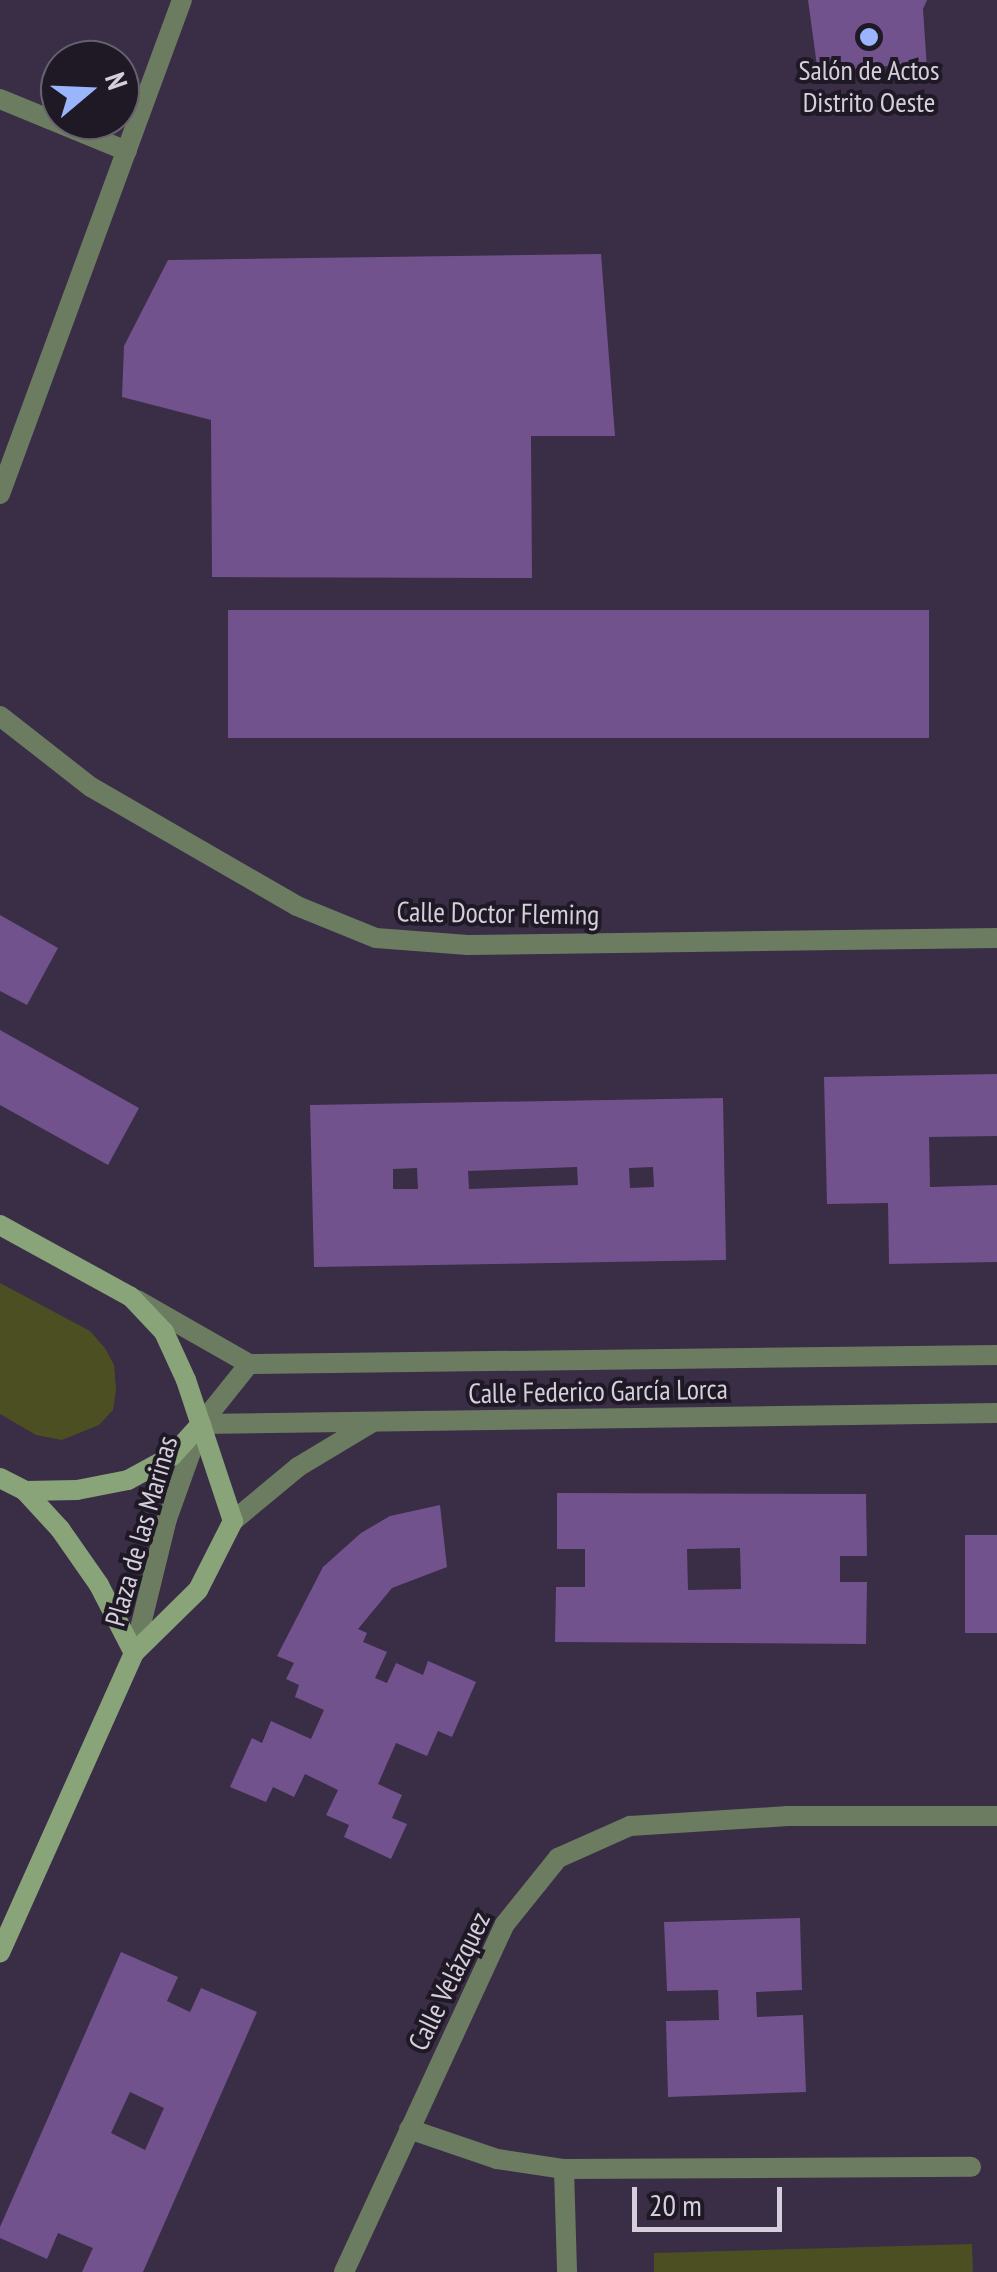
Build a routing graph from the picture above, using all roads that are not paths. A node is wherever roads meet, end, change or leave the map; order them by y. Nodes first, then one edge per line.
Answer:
1 (182, 0) edge
2 (0, 100) edge
3 (126, 150) junction
4 (0, 494) edge
5 (0, 716) edge
6 (997, 938) edge
7 (0, 1225) edge
8 (132, 1297) junction
9 (997, 1354) edge
10 (249, 1364) junction
11 (997, 1413) edge
12 (374, 1421) junction
13 (200, 1424) junction
14 (0, 1478) edge
15 (25, 1491) junction
16 (233, 1521) junction
17 (134, 1653) junction
18 (997, 1816) edge
19 (0, 1952) edge
20 (409, 2129) junction
21 (971, 2167) dead end
22 (564, 2170) junction
23 (344, 2272) edge
24 (567, 2272) edge

1 - 3 street
2 - 3 street
3 - 4 street
5 - 6 street, Calle Doctor Fleming
7 - 8 main road, Plaza de las Marinas
8 - 10 street, Plaza de las Marinas
8 - 13 main road, Plaza de las Marinas
9 - 10 street, Calle Federico García Lorca
10 - 13 street, Plaza de las Marinas
11 - 12 street, Calle Federico García Lorca
12 - 13 street, Calle Federico García Lorca
12 - 16 street, Plaza de las Marinas
13 - 15 main road, Plaza de las Marinas
13 - 16 main road, Plaza de las Marinas
13 - 17 street, Plaza de las Marinas
14 - 15 main road, Plaza de las Marinas
15 - 17 main road, Plaza de las Marinas
16 - 17 main road, Plaza de las Marinas
17 - 19 main road
18 - 20 street, Calle Velázquez
20 - 22 street
20 - 23 street, Calle Velázquez
21 - 22 street
22 - 24 street

